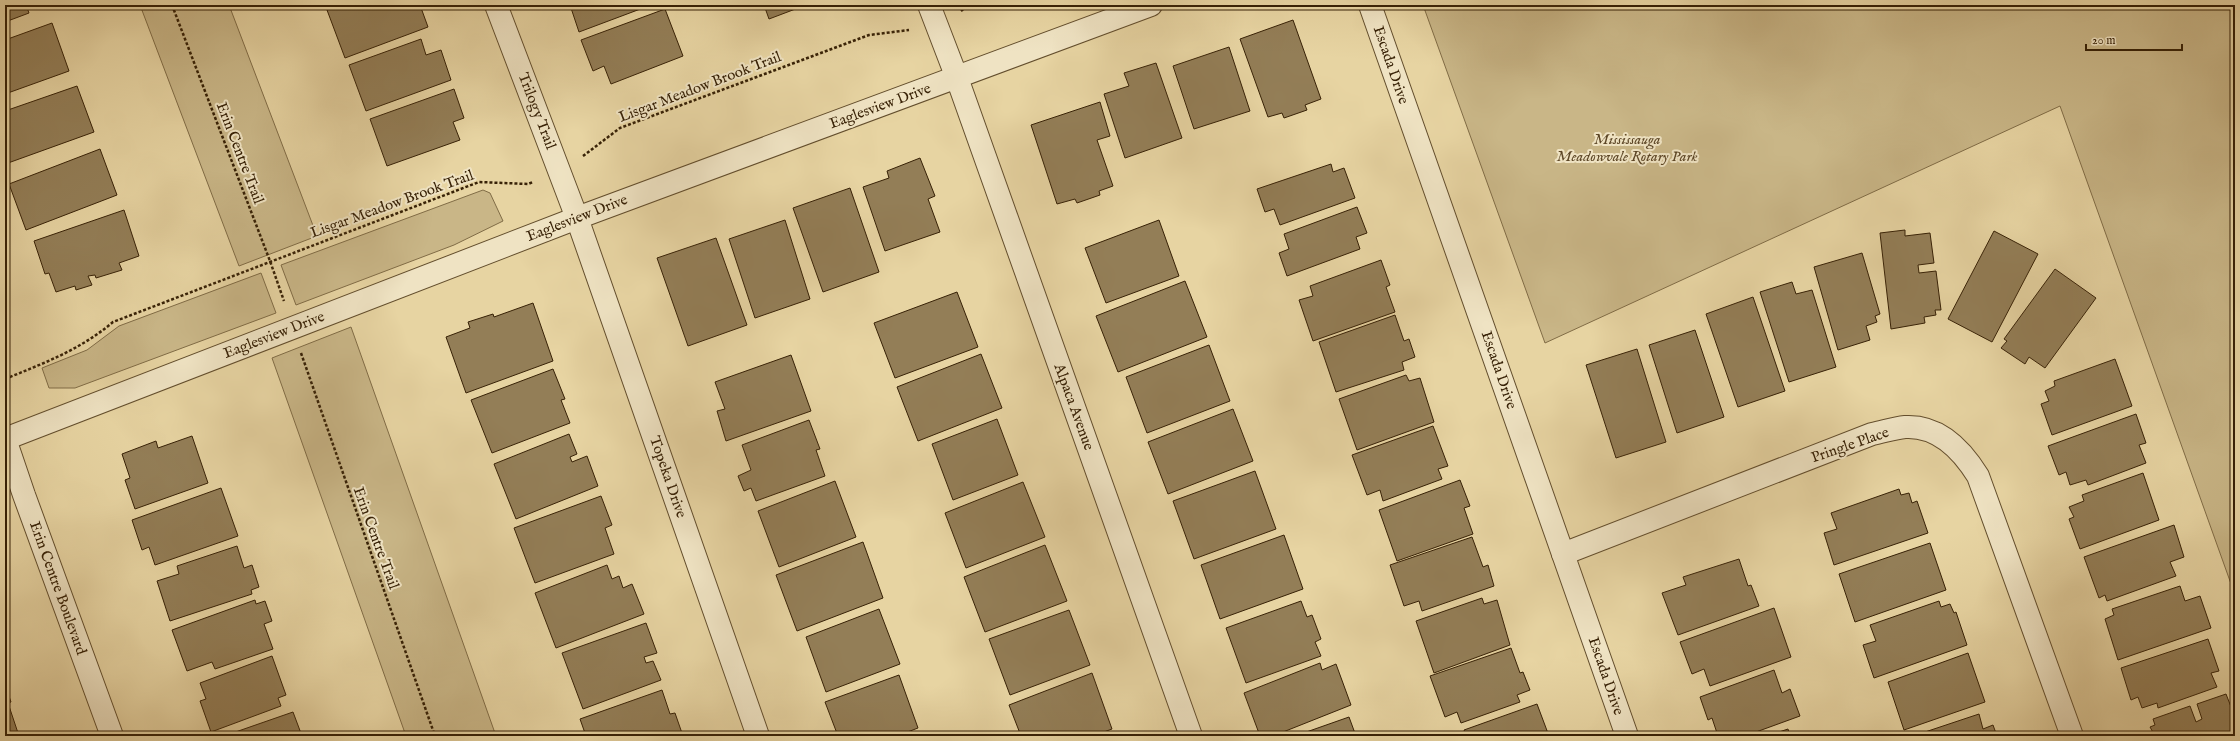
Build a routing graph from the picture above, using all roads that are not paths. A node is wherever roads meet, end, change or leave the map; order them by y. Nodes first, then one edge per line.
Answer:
1 (496, 5) edge
2 (1151, 5) edge
3 (1370, 5) edge
4 (932, 13) edge
5 (957, 78) junction
6 (577, 218) junction
7 (5, 439) edge
8 (1563, 554) junction
9 (112, 736) edge
10 (758, 736) edge
11 (1191, 736) edge
12 (1627, 736) edge
13 (2072, 736) edge

1 - 6 street, Trilogy Trail
2 - 5 street, Eaglesview Drive
3 - 8 street, Escada Drive
4 - 5 street, Alpaca Avenue
5 - 6 street, Eaglesview Drive
5 - 11 street, Alpaca Avenue
6 - 7 street, Eaglesview Drive
6 - 10 street, Topeka Drive
7 - 9 street, Erin Centre Boulevard
8 - 12 street, Escada Drive
8 - 13 street, Pringle Place

